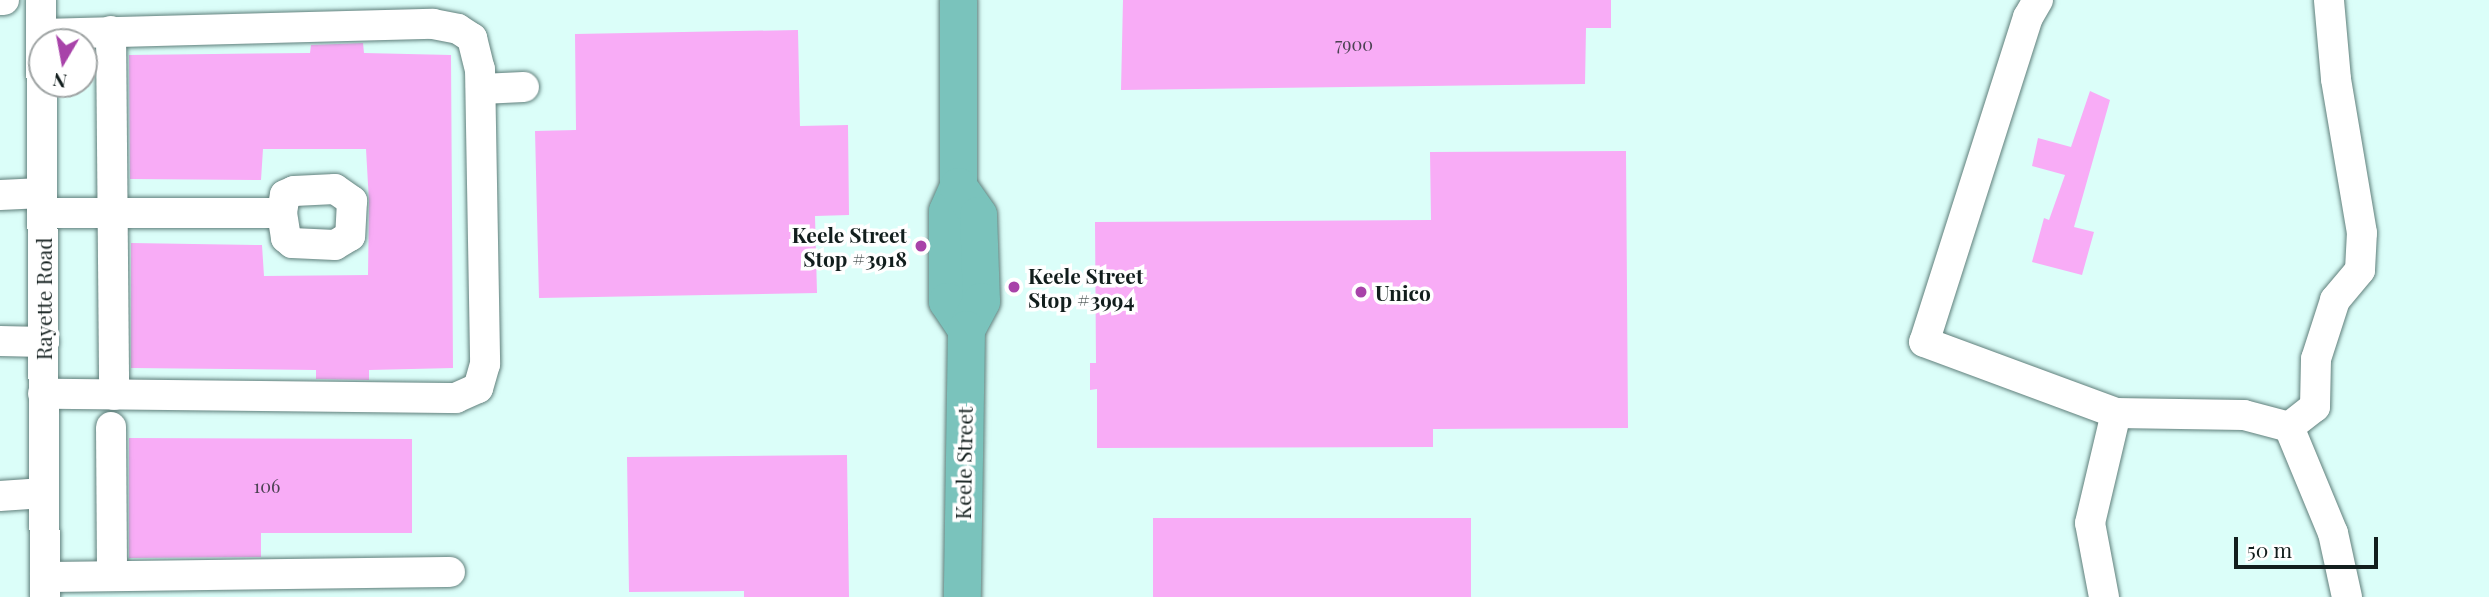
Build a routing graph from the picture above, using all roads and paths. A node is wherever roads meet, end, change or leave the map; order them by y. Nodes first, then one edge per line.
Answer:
1 (41, 0) edge
2 (958, 0) edge
3 (2038, 0) edge
4 (2329, 0) edge
5 (42, 28) edge
6 (111, 31) junction
7 (98, 32) edge
8 (524, 87) dead end
9 (481, 89) junction
10 (42, 98) edge
11 (0, 195) edge
12 (42, 203) junction
13 (282, 213) dead end
14 (111, 214) junction
15 (0, 341) edge
16 (44, 342) junction
17 (43, 394) junction
18 (114, 395) junction
19 (2116, 413) junction
20 (111, 427) dead end
21 (2289, 427) junction
22 (44, 494) junction
23 (0, 496) edge
24 (450, 572) dead end
25 (112, 576) junction
26 (45, 587) edge
27 (962, 597) edge
28 (2104, 597) edge
29 (2347, 597) edge

1 - 5 street, Rayette Road
2 - 27 main road, Keele Street
3 - 19 street
4 - 21 street
6 - 7 street
6 - 9 street
6 - 14 street
8 - 9 street
9 - 18 street
10 - 12 street, Rayette Road
11 - 12 street
12 - 14 street
12 - 16 street, Rayette Road
13 - 14 street
14 - 18 street
15 - 16 street
16 - 17 street, Rayette Road
17 - 18 street
17 - 22 street, Rayette Road
19 - 21 street
19 - 28 street
20 - 25 street
21 - 29 street
22 - 23 street
22 - 26 street, Rayette Road
24 - 25 street
25 - 26 street

